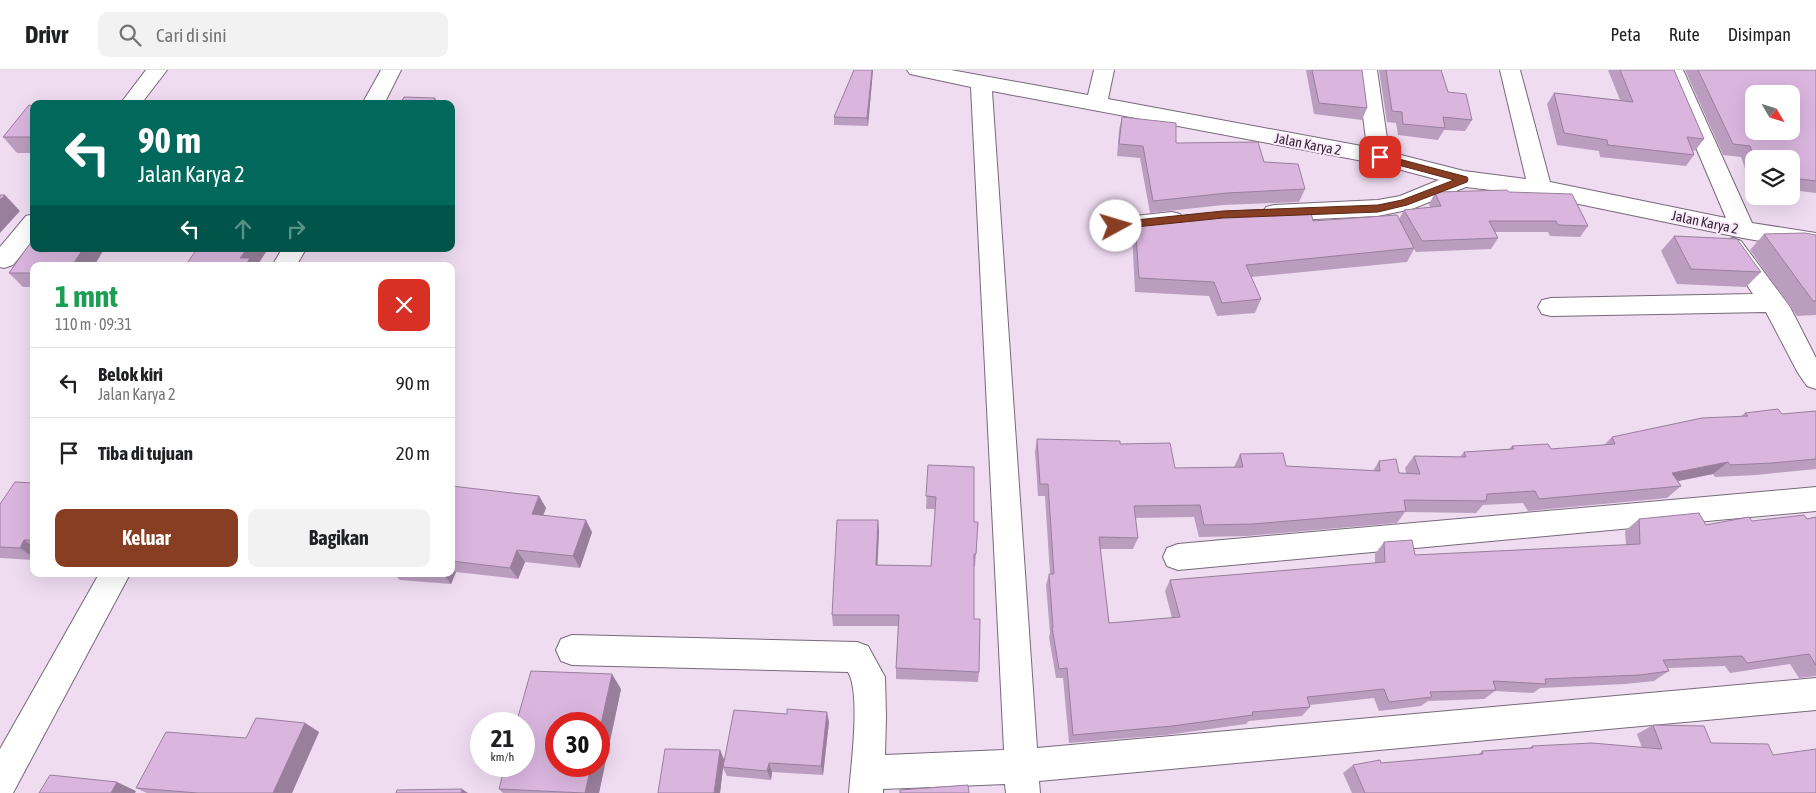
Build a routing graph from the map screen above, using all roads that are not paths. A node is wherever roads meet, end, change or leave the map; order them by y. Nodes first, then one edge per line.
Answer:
1 (157, 70) edge
2 (391, 70) edge
3 (920, 70) edge
4 (1104, 70) edge
5 (1367, 70) edge
6 (1510, 70) edge
7 (1673, 70) edge
8 (981, 82) junction
9 (133, 100) edge
10 (375, 100) edge
11 (1097, 103) junction
12 (1380, 157) junction
13 (1464, 179) junction
14 (1540, 188) junction
15 (1252, 214) edge
16 (1194, 218) edge
17 (1716, 224) junction
18 (1116, 226) dead end
19 (30, 227) edge
20 (1743, 230) junction
21 (1816, 242) edge
22 (4, 259) dead end
23 (1772, 303) junction
24 (1551, 307) dead end
25 (1816, 379) edge
26 (1816, 499) edge
27 (1178, 556) dead end
28 (113, 577) edge
29 (572, 650) dead end
30 (1816, 694) edge
31 (1022, 780) edge
32 (0, 782) edge
33 (867, 783) edge

1 - 9 street
2 - 10 street
3 - 8 street, Jalan Karya 2
4 - 11 street
5 - 12 street
6 - 14 street
7 - 20 street
8 - 11 street, Jalan Karya 2
8 - 31 street
11 - 12 street, Jalan Karya 2
12 - 13 street, Jalan Karya 2
13 - 14 street, Jalan Karya 2
13 - 15 street
14 - 17 street, Jalan Karya 2
16 - 18 street
17 - 20 street, Jalan Karya 2
17 - 23 street
19 - 22 street
20 - 21 street, Jalan Karya 2
23 - 24 street
23 - 25 street
26 - 27 street
28 - 32 street
29 - 33 street
30 - 31 street
31 - 33 street

